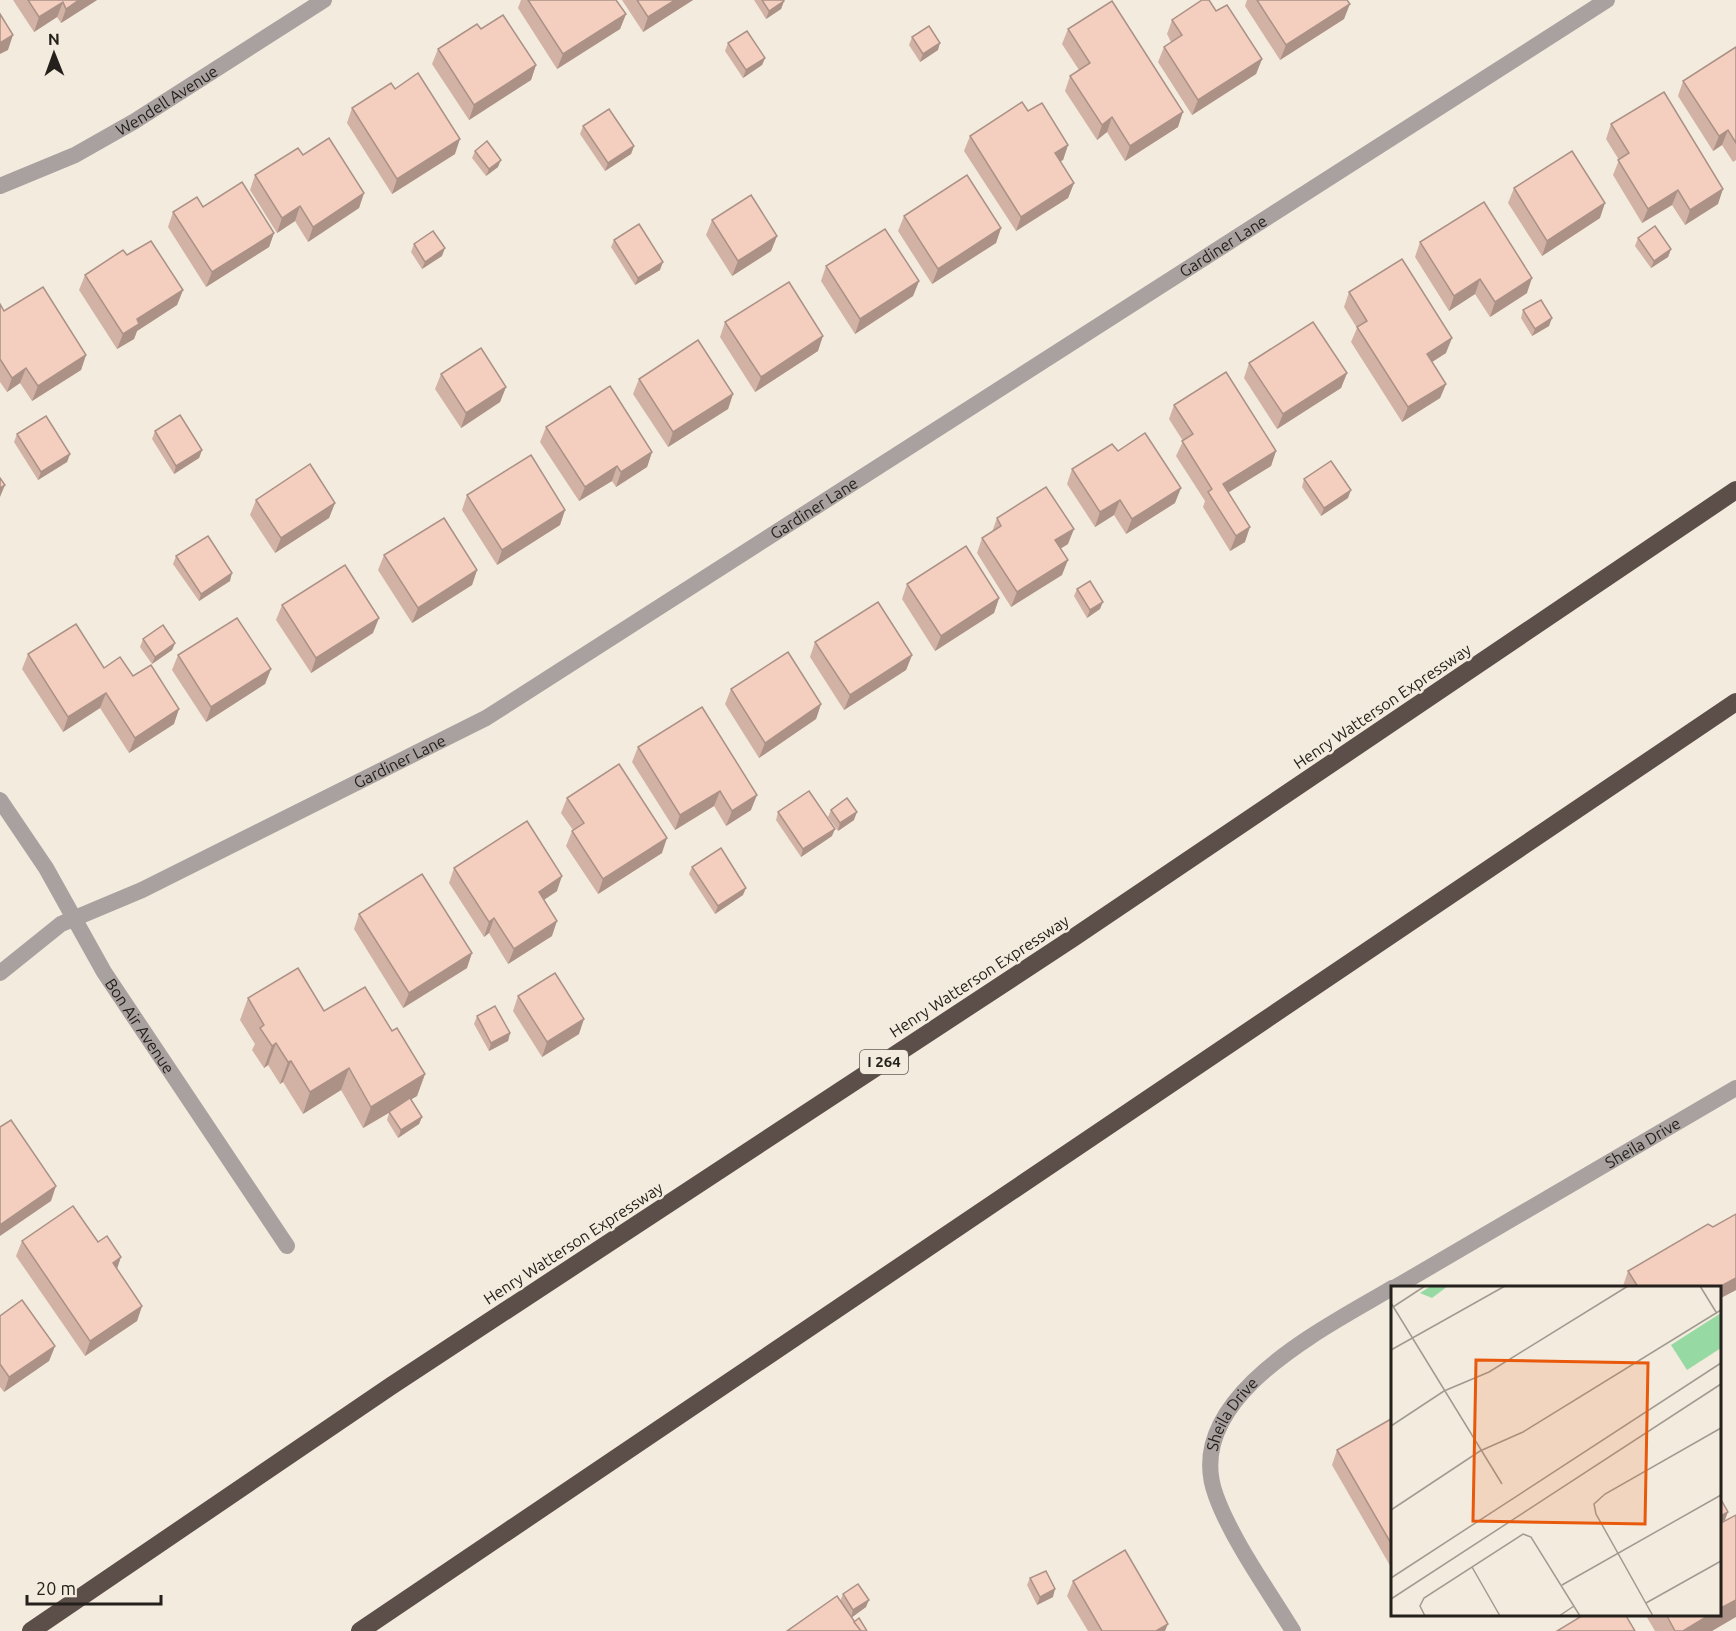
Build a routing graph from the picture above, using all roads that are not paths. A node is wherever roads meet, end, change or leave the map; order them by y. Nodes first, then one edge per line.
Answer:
1 (324, 0) edge
2 (1607, 0) edge
3 (0, 186) edge
4 (1736, 490) edge
5 (1736, 702) edge
6 (0, 800) edge
7 (74, 919) junction
8 (0, 973) edge
9 (1736, 1088) edge
10 (287, 1246) dead end
11 (1396, 1286) edge
12 (1391, 1289) edge
13 (31, 1631) edge
14 (360, 1631) edge
15 (1293, 1631) edge

1 - 3 street, Wendell Avenue
2 - 7 street, Gardiner Lane
4 - 13 highway, Henry Watterson Expressway / I 264
5 - 14 highway
6 - 7 street, Bon Air Avenue
7 - 8 street, Gardiner Lane
7 - 10 street, Bon Air Avenue
9 - 11 street, Sheila Drive
12 - 15 street, Sheila Drive

